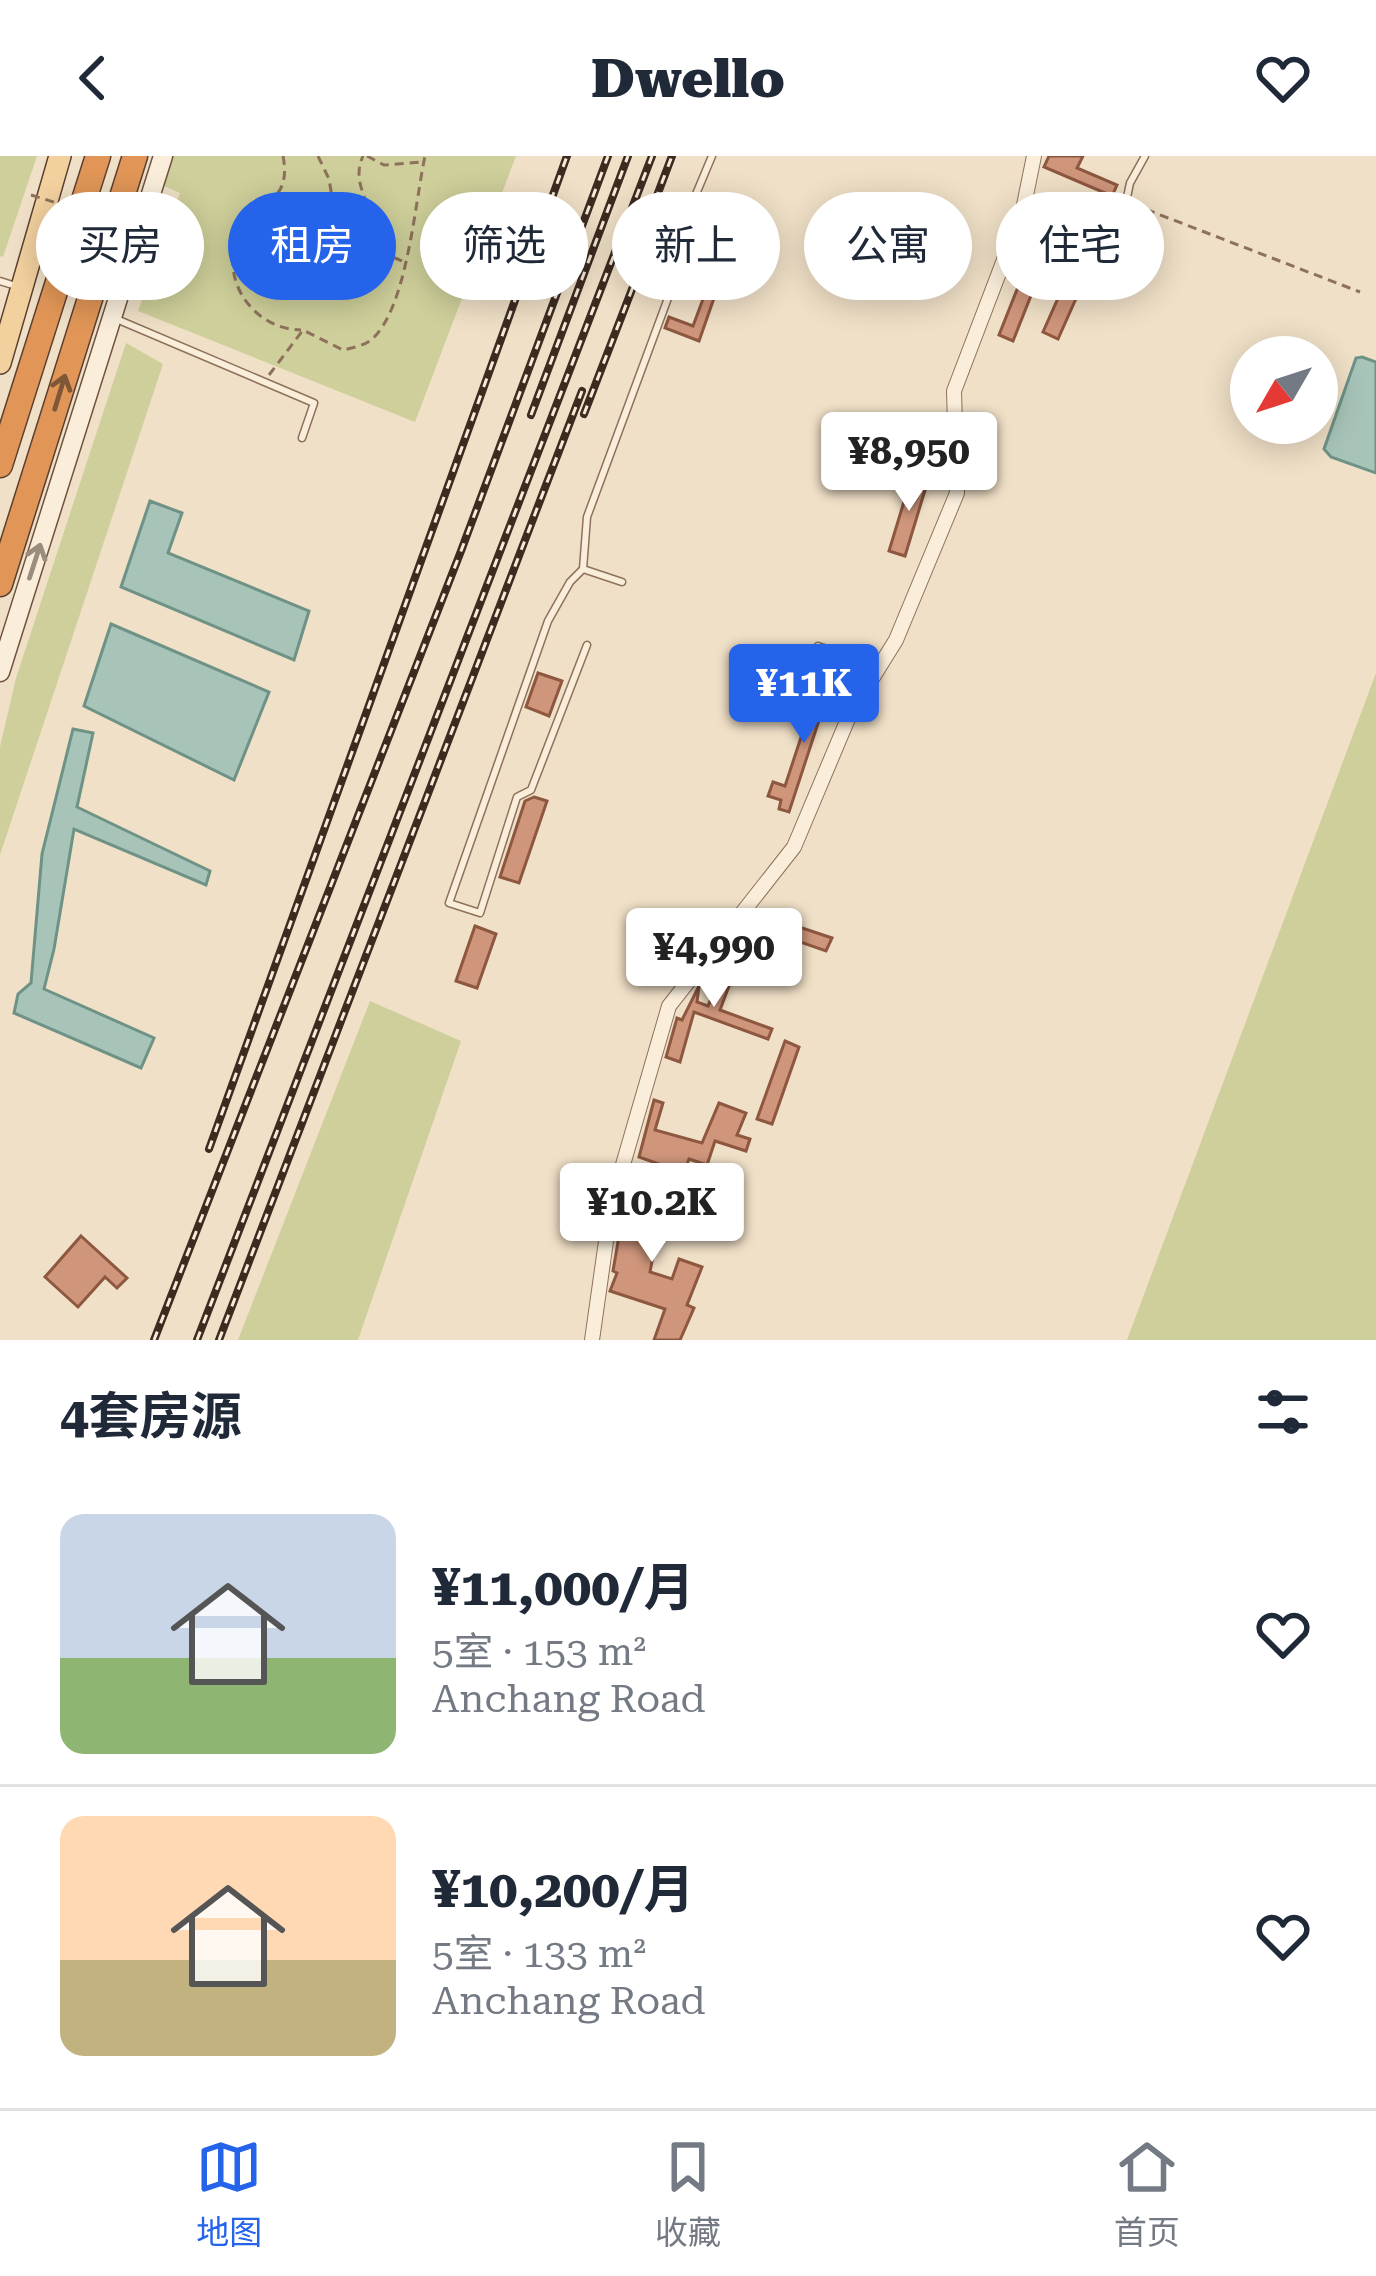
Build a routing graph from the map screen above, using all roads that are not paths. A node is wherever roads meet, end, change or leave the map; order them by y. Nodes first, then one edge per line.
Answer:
1 (60, 156) edge
2 (98, 156) edge
3 (135, 156) edge
4 (163, 156) edge
5 (712, 156) edge
6 (1034, 156) edge
7 (1144, 156) edge
8 (1128, 192) edge
9 (11, 284) edge
10 (112, 317) junction
11 (0, 362) edge
12 (30, 369) junction
13 (302, 438) dead end
14 (0, 465) edge
15 (583, 569) junction
16 (622, 582) dead end
17 (0, 584) edge
18 (587, 646) dead end
19 (818, 646) dead end
20 (879, 666) junction
21 (0, 672) edge
22 (592, 1340) edge

1 - 9 main road
2 - 12 highway
17 -> 3 highway
4 - 10 street
5 - 15 lane
6 - 20 street
7 - 8 lane
9 - 11 main road
10 - 13 lane
21 -> 10 street
11 - 12 street
12 - 14 highway
15 - 16 lane
15 - 18 lane
19 - 20 lane
20 - 22 street

